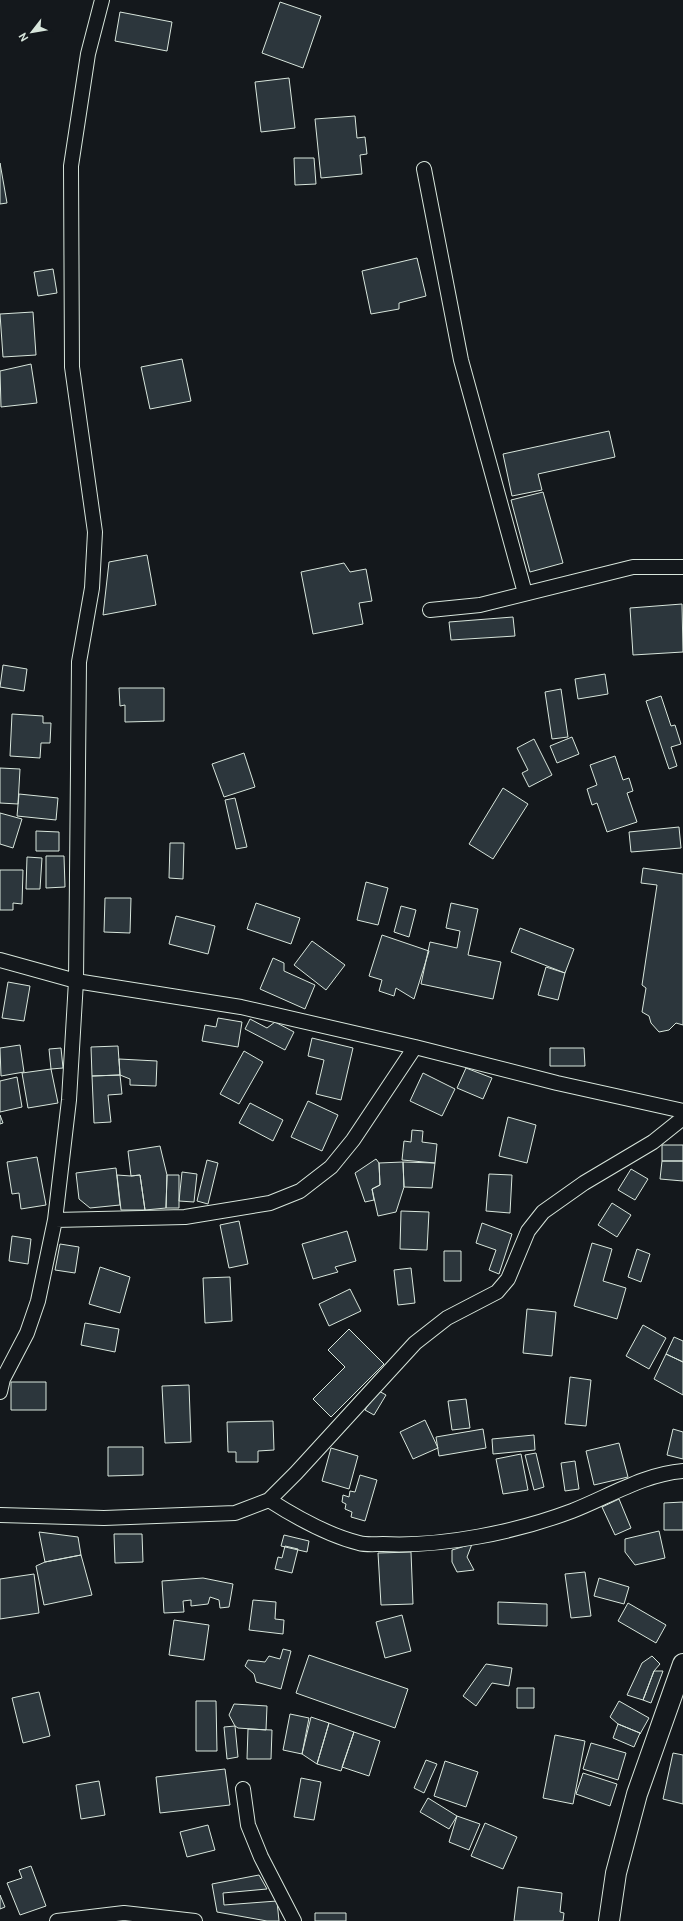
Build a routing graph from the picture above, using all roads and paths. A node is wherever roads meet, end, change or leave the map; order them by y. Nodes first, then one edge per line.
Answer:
1 (102, 0) edge
2 (424, 169) dead end
3 (683, 567) edge
4 (525, 593) junction
5 (430, 610) dead end
6 (0, 960) edge
7 (76, 981) junction
8 (415, 1047) junction
9 (683, 1111) edge
10 (683, 1118) edge
11 (55, 1220) junction
12 (0, 1392) edge
13 (683, 1471) edge
14 (270, 1500) junction
15 (0, 1515) edge
16 (683, 1664) edge
17 (243, 1789) dead end
18 (57, 1921) edge
19 (195, 1921) edge
20 (294, 1921) edge
21 (609, 1921) edge

1 - 7 street
2 - 4 street
3 - 4 street
4 - 5 street
6 - 7 street
7 - 8 street
7 - 11 street
8 - 9 street
8 - 11 street
10 - 14 street
11 - 12 street
13 - 14 street
14 - 15 street
16 - 21 main road
17 - 20 street
18 - 19 street

